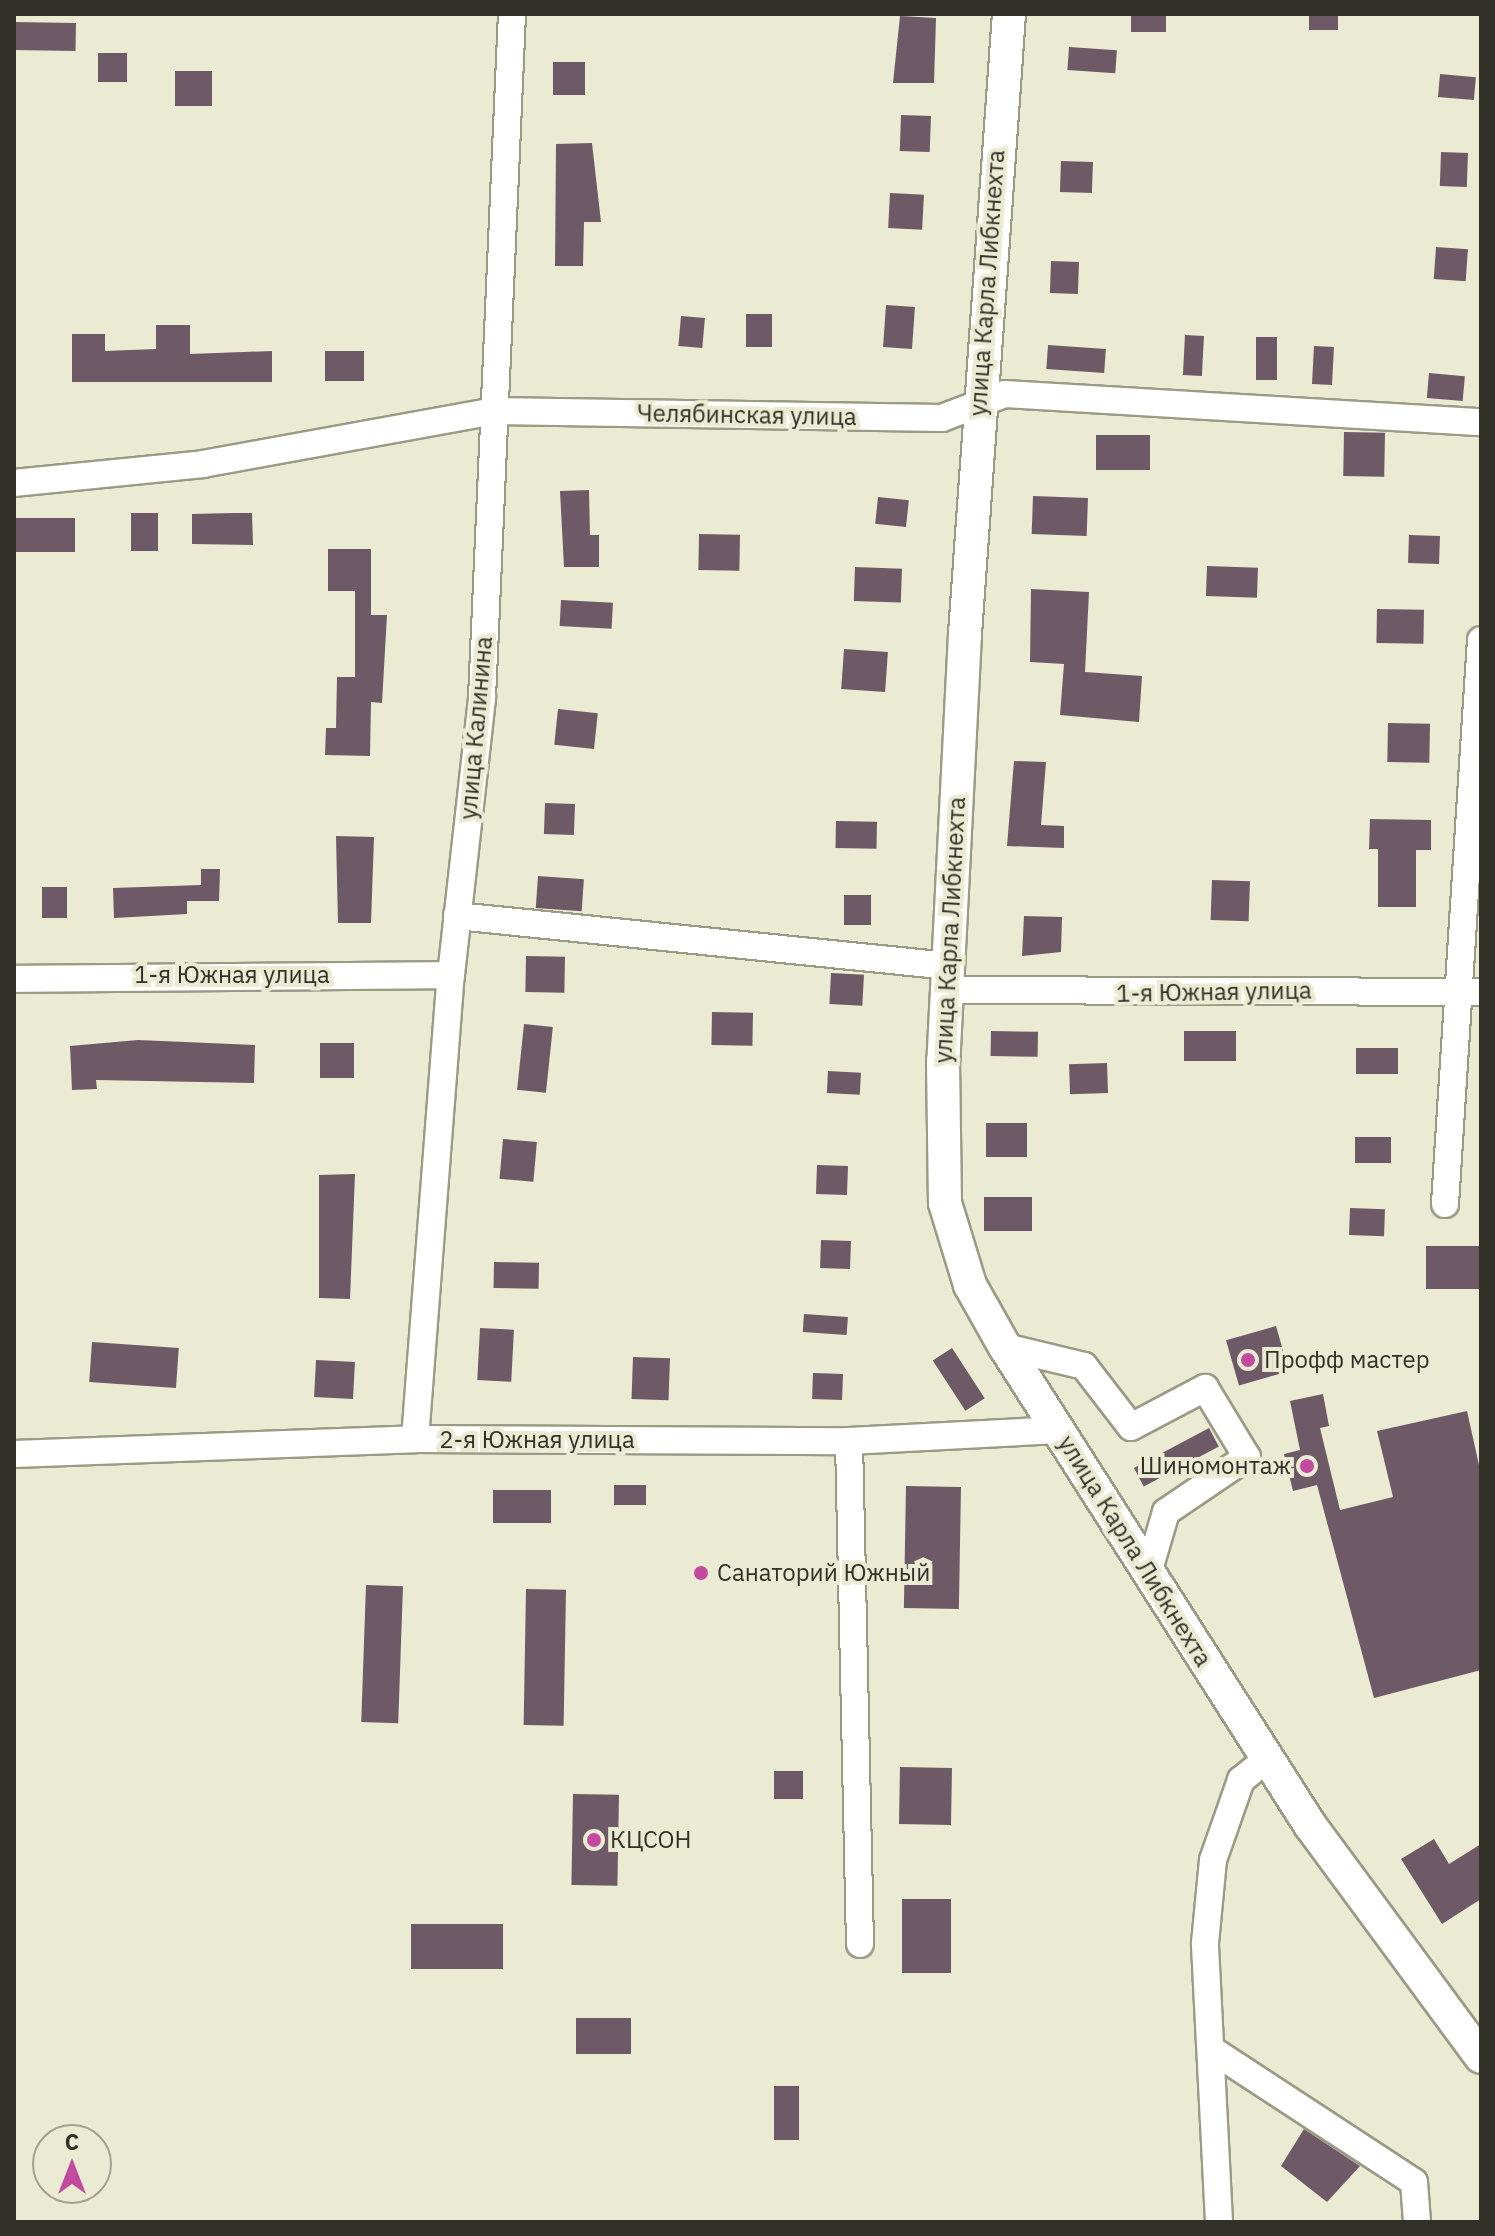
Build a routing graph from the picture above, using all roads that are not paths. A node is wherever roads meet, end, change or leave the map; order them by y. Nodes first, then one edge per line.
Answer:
1 (512, 14) edge
2 (1009, 14) edge
3 (978, 407) junction
4 (494, 411) junction
5 (1481, 422) edge
6 (14, 483) edge
7 (1481, 640) edge
8 (457, 916) junction
9 (451, 975) junction
10 (947, 978) junction
11 (14, 979) edge
12 (1469, 992) edge
13 (1445, 1204) dead end
14 (1005, 1347) junction
15 (1059, 1430) junction
16 (415, 1439) junction
17 (849, 1441) junction
18 (14, 1454) edge
19 (1148, 1573) junction
20 (1267, 1759) junction
21 (860, 1944) dead end
22 (1212, 2050) junction
23 (1477, 2053) edge
24 (1219, 2222) edge
25 (1417, 2222) edge

1 - 4 street, улица Калинина
2 - 3 main road, улица Карла Либкнехта
3 - 4 street, Челябинская улица
3 - 5 street, Челябинская улица
3 - 10 main road, улица Карла Либкнехта
4 - 6 street, Челябинская улица
4 - 8 street, улица Калинина
7 - 12 street
8 - 9 street, улица Калинина
8 - 10 street, 1-я Южная улица
9 - 11 street, 1-я Южная улица
9 - 16 street, улица Калинина
10 - 12 street, 1-я Южная улица
10 - 14 main road, улица Карла Либкнехта
12 - 13 street
14 - 15 main road, улица Карла Либкнехта
14 - 19 street
15 - 17 street, 2-я Южная улица
15 - 19 main road, улица Карла Либкнехта
16 - 17 street, 2-я Южная улица
16 - 18 street, 2-я Южная улица
17 - 21 street
19 - 20 main road, улица Карла Либкнехта
20 - 22 street
20 - 23 main road, улица Карла Либкнехта
22 - 24 street
22 - 25 street

